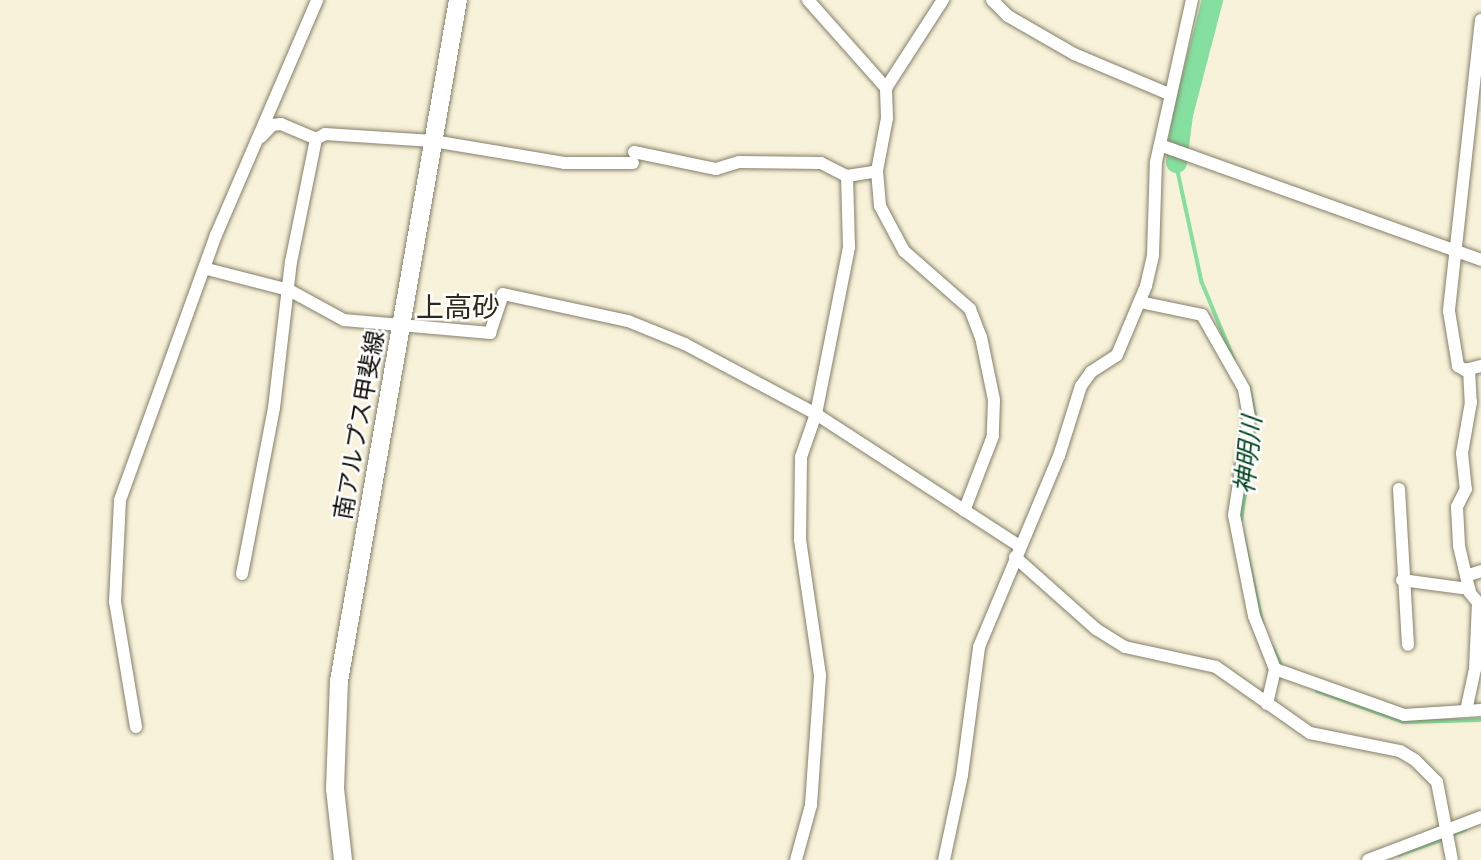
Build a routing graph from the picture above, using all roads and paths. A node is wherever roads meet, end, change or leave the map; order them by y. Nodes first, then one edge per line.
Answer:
1 (317, 0) edge
2 (458, 0) edge
3 (808, 0) edge
4 (943, 0) edge
5 (992, 0) edge
6 (1192, 0) edge
7 (1481, 20) edge
8 (886, 88) junction
9 (1170, 94) junction
10 (316, 139) junction
11 (433, 141) junction
12 (1160, 145) junction
13 (877, 171) junction
14 (847, 176) junction
15 (240, 180) junction
16 (1453, 249) junction
17 (1481, 260) edge
18 (207, 270) junction
19 (289, 290) junction
20 (1140, 302) junction
21 (402, 324) junction
22 (1475, 368) edge
23 (816, 414) junction
24 (1399, 489) dead end
25 (964, 512) junction
26 (1017, 552) junction
27 (1481, 570) edge
28 (242, 575) dead end
29 (1402, 580) junction
30 (1467, 583) junction
31 (1479, 605) edge
32 (1408, 645) dead end
33 (1275, 669) junction
34 (1267, 704) junction
35 (1481, 710) edge
36 (1466, 711) junction
37 (136, 727) dead end
38 (1481, 817) edge
39 (1448, 832) junction
40 (343, 860) edge
41 (796, 860) edge
42 (944, 860) edge
43 (1368, 860) edge
44 (1452, 860) edge

1 - 15 street
2 - 11 main road, 南アルプス甲斐線
3 - 8 street
4 - 8 street
5 - 9 street
6 - 9 street
7 - 16 street
8 - 13 street
9 - 12 street
10 - 11 street
10 - 15 street
10 - 19 street
11 - 14 street
11 - 21 main road, 南アルプス甲斐線
12 - 16 street
12 - 20 street
13 - 14 street
13 - 25 street
14 - 23 street
15 - 18 street
16 - 17 street
16 - 22 street
18 - 19 street
18 - 37 street
19 - 21 street
19 - 28 street
20 - 26 street
20 - 33 street
21 - 23 street
21 - 40 main road, 南アルプス甲斐線
22 - 30 street
23 - 25 street
23 - 41 street
24 - 29 street
25 - 26 street
26 - 34 street
26 - 42 street
27 - 30 street
29 - 30 street
29 - 32 street
30 - 31 street
31 - 36 street
33 - 34 street
33 - 36 street
34 - 39 street
35 - 36 street
38 - 39 street
39 - 43 street
39 - 44 street

